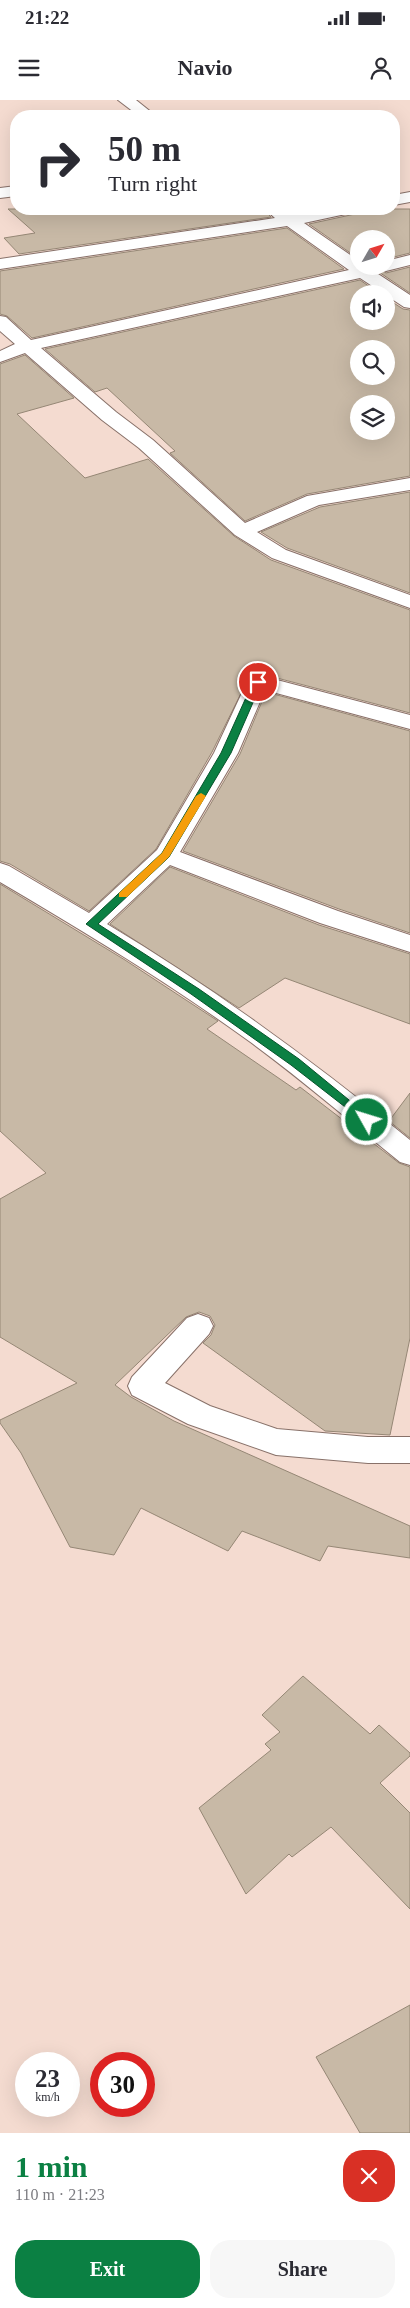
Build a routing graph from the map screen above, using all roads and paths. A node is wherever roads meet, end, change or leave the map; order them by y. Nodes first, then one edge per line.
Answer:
1 (126, 100) edge
2 (140, 110) edge
3 (282, 215) edge
4 (320, 215) edge
5 (290, 221) junction
6 (410, 260) edge
7 (350, 263) edge
8 (0, 264) edge
9 (395, 264) edge
10 (350, 275) edge
11 (368, 275) edge
12 (410, 303) edge
13 (0, 321) edge
14 (27, 346) junction
15 (0, 356) edge
16 (410, 484) edge
17 (242, 530) junction
18 (410, 602) edge
19 (410, 722) edge
20 (166, 855) junction
21 (0, 871) edge
22 (92, 924) junction
23 (410, 944) edge
24 (410, 1155) edge
25 (198, 1326) dead end
26 (410, 1450) edge

1 - 2 street
3 - 5 street
4 - 5 street
5 - 7 street
5 - 8 street
6 - 9 street
10 - 14 street
11 - 12 street
13 - 14 street
14 - 15 street
14 - 17 street
16 - 17 street
17 - 18 street
19 - 20 street
20 - 22 street
20 - 23 street
21 - 22 street
22 - 24 street
25 - 26 street

